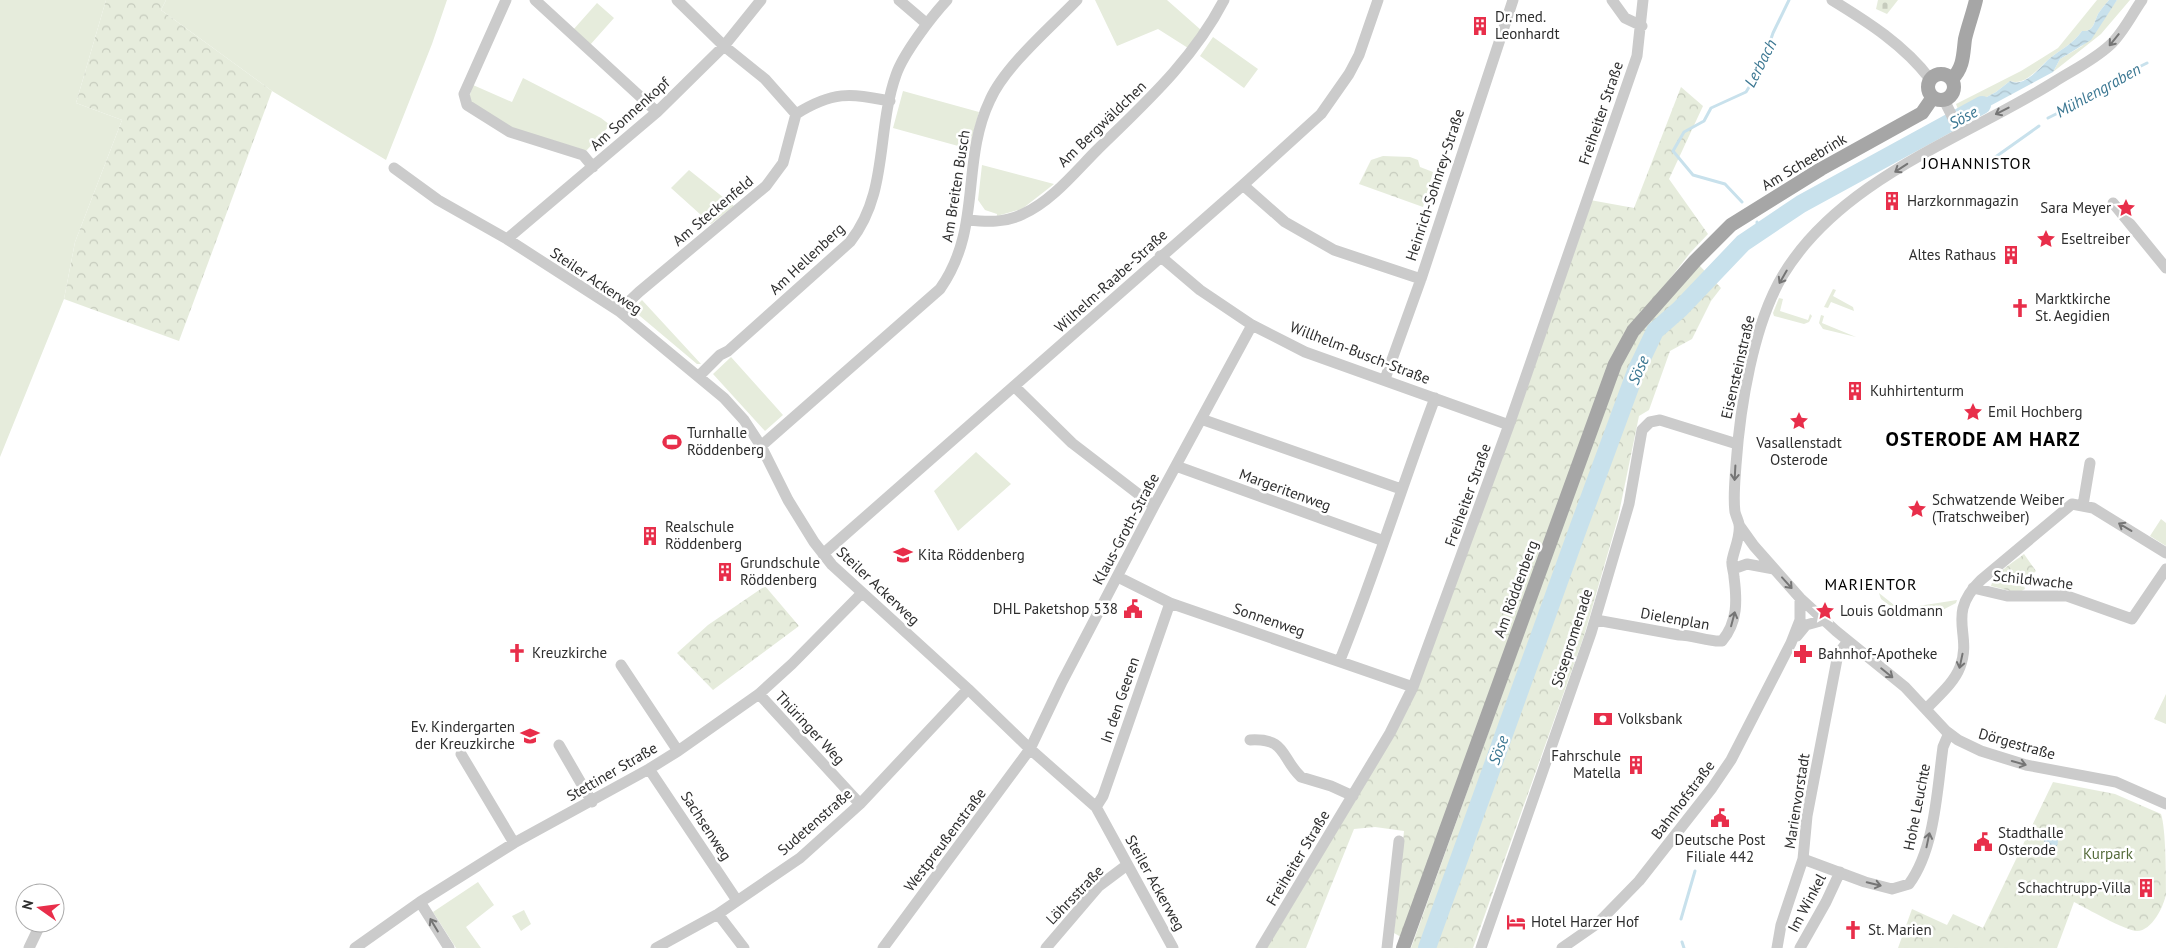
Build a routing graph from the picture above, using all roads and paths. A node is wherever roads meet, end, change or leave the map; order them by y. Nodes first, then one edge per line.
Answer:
1 (506, 0) edge
2 (535, 0) edge
3 (677, 0) edge
4 (761, 0) edge
5 (900, 0) edge
6 (948, 0) edge
7 (1078, 0) edge
8 (1224, 0) edge
9 (1378, 0) edge
10 (1513, 0) edge
11 (1612, 0) edge
12 (1643, 0) edge
13 (1832, 0) edge
14 (1976, 0) edge
15 (2142, 0) edge
16 (927, 24) junction
17 (1642, 26) junction
18 (724, 46) junction
19 (1950, 77) junction
20 (1930, 79) junction
21 (890, 101) junction
22 (1941, 102) junction
23 (657, 112) junction
24 (796, 114) junction
25 (1957, 128) junction
26 (593, 167) junction
27 (394, 168) dead end
28 (1244, 185) junction
29 (2114, 203) dead end
30 (968, 220) junction
31 (507, 239) junction
32 (1160, 256) junction
33 (1695, 261) joint
34 (2166, 268) edge
35 (1421, 279) junction
36 (619, 311) junction
37 (1252, 325) junction
38 (699, 376) junction
39 (1385, 379) junction
40 (1015, 387) junction
41 (1436, 398) junction
42 (1202, 419) junction
43 (1510, 426) junction
44 (1737, 444) junction
45 (762, 446) junction
46 (2090, 463) dead end
47 (1176, 466) junction
48 (1401, 489) junction
49 (2083, 505) junction
50 (1154, 506) junction
51 (1739, 524) junction
52 (1384, 540) junction
53 (2166, 553) edge
54 (823, 554) junction
55 (1733, 565) junction
56 (1774, 569) junction
57 (2164, 575) edge
58 (1118, 577) junction
59 (1735, 587) joint
60 (1973, 588) junction
61 (862, 593) junction
62 (1800, 598) junction
63 (1170, 603) junction
64 (1596, 620) junction
65 (1824, 620) junction
66 (1848, 641) junction
67 (1791, 642) junction
68 (1340, 660) junction
69 (621, 665) dead end
70 (1413, 687) junction
71 (968, 689) junction
72 (759, 694) junction
73 (1926, 709) junction
74 (1950, 734) junction
75 (1250, 740) dead end
76 (559, 745) dead end
77 (1030, 749) junction
78 (678, 751) junction
79 (461, 754) dead end
80 (650, 769) junction
81 (1353, 796) junction
82 (592, 802) junction
83 (860, 804) junction
84 (2166, 804) edge
85 (1096, 806) junction
86 (1399, 841) dead end
87 (514, 843) junction
88 (1803, 859) junction
89 (1127, 865) junction
90 (1840, 872) junction
91 (1909, 884) joint
92 (736, 899) junction
93 (420, 902) junction
94 (718, 914) junction
95 (37, 933) edge
96 (1777, 946) edge
97 (29, 948) edge
98 (355, 948) edge
99 (448, 948) edge
100 (656, 948) edge
101 (744, 948) edge
102 (882, 948) edge
103 (1046, 948) edge
104 (1173, 948) edge
105 (1262, 948) edge
106 (1387, 948) edge
107 (1403, 948) edge
108 (1481, 948) edge
109 (1562, 948) edge
110 (1790, 948) edge
111 (1800, 948) edge

1 - 26 street
2 - 23 street
3 - 18 street
4 - 18 street, Am Sonnenkopf
5 - 16 street
6 - 16 street, Am Hellenberg
7 - 30 street, Am Breiten Busch
8 - 30 street, Am Bergwäldchen
9 - 28 street, Wilhelm-Raabe-Straße
10 - 35 street, Heinrich-Sohnrey-Straße
11 - 17 street
12 - 17 street, Freiheiter Straße
13 - 20 street
14 - 19 main road
15 -> 25 street, Eisensteinstraße
16 - 21 street, Am Hellenberg
17 - 43 street, Freiheiter Straße
18 - 23 street, Am Sonnenkopf
18 - 24 street
19 - 20 main road
19 - 22 main road
20 - 22 main road
21 - 24 street
21 - 38 street, Am Hellenberg
22 - 25 street
22 - 33 main road, Am Scheebrink
23 - 26 street, Am Sonnenkopf
24 - 36 street, Am Steckenfeld
25 -> 44 street, Eisensteinstraße
26 - 31 street, Am Sonnenkopf
27 - 31 street, Steiler Ackerweg
28 - 32 street, Wilhelm-Raabe-Straße
28 - 35 street
29 - 34 street
30 - 45 street, Am Breiten Busch
31 - 36 street, Steiler Ackerweg
32 - 37 street, Willhelm-Busch-Straße
32 - 40 street, Wilhelm-Raabe-Straße
33 - 107 main road, Am Röddenberg
35 - 39 street, Heinrich-Sohnrey-Straße
36 - 38 street, Steiler Ackerweg
37 - 39 street, Willhelm-Busch-Straße
37 - 42 street, Klaus-Groth-Straße
38 - 45 street, Steiler Ackerweg
39 - 41 street, Willhelm-Busch-Straße
40 - 50 street
40 - 54 street, Wilhelm-Raabe-Straße
41 - 43 street, Willhelm-Busch-Straße
41 - 48 street
42 - 47 street, Klaus-Groth-Straße
42 - 48 street
43 - 70 street, Freiheiter Straße
44 -> 51 street, Eisensteinstraße
44 - 64 street, Sösepromenade
45 - 54 street, Steiler Ackerweg
46 - 49 street
47 - 50 street, Klaus-Groth-Straße
47 - 52 street, Margeritenweg
48 - 52 street
53 -> 49 street
49 - 60 street
50 - 58 street, Klaus-Groth-Straße
51 - 55 street, Eisensteinstraße
51 - 56 street, Dörgestraße
52 - 68 street
54 - 61 street, Steiler Ackerweg
55 - 56 street
55 - 59 street, Eisensteinstraße
56 -> 62 street, Dörgestraße
57 - 60 street, Schildwache
58 - 63 street, Sonnenweg
58 - 77 street, Klaus-Groth-Straße
64 -> 59 street, Dielenplan
60 -> 73 street
61 - 71 street, Steiler Ackerweg
61 - 72 street, Stettiner Straße
62 - 65 street, Dörgestraße
62 - 67 street
63 - 68 street, Sonnenweg
63 - 85 street, In den Geeren
64 - 108 street, Sösepromenade
65 - 66 street, Dörgestraße
65 - 67 street
66 -> 73 street, Dörgestraße
66 - 88 street, Marienvorstadt
67 - 109 street, Bahnhofstraße
68 - 70 street, Sonnenweg
69 - 78 street
70 - 81 street, Freiheiter Straße
71 - 77 street, Steiler Ackerweg
71 - 83 street, Sudetenstraße
72 - 78 street, Stettiner Straße
72 - 83 street, Thüringer Weg
73 - 74 street, Dörgestraße
74 -> 84 street, Dörgestraße
91 -> 74 street, Hohe Leuchte
75 - 81 street
76 - 82 street
77 - 85 street, Steiler Ackerweg
77 - 102 street, Westpreußenstraße
78 - 80 street, Stettiner Straße
79 - 87 street
80 - 82 street, Stettiner Straße
80 - 92 street, Sachsenweg
81 - 105 street, Freiheiter Straße
82 - 87 street, Stettiner Straße
83 - 92 street, Sudetenstraße
85 - 89 street, Steiler Ackerweg
86 - 106 street
87 - 93 street, Stettiner Straße
88 - 90 street, Marienvorstadt
88 - 96 street
89 - 103 street, Löhrsstraße
89 - 104 street, Steiler Ackerweg
90 -> 91 street, Marienvorstadt
90 - 111 street, Im Winkel
92 - 94 street, Sudetenstraße
93 - 98 street, Stettiner Straße
99 -> 93 street
94 - 100 street, Sudetenstraße
94 - 101 street
95 - 97 street
96 - 110 street, Im Winkel

